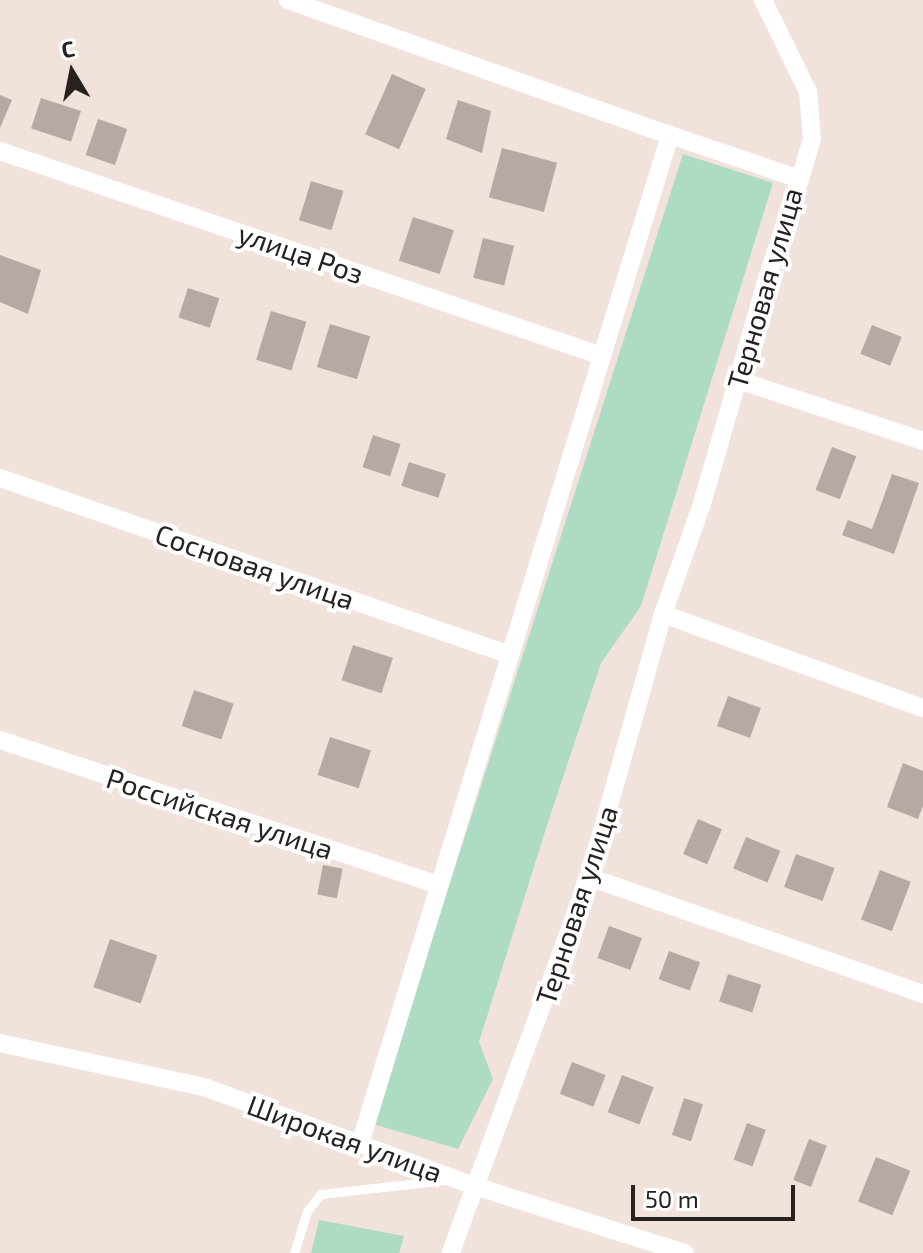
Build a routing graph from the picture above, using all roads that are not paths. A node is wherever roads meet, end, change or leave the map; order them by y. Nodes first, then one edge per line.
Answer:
1 (288, 0) edge
2 (763, 0) edge
3 (670, 135) junction
4 (0, 151) edge
5 (800, 179) junction
6 (602, 356) junction
7 (738, 380) junction
8 (923, 441) edge
9 (0, 478) edge
10 (663, 614) junction
11 (510, 655) junction
12 (923, 708) edge
13 (0, 740) edge
14 (589, 877) junction
15 (439, 885) junction
16 (923, 994) edge
17 (0, 1043) edge
18 (360, 1144) junction
19 (456, 1179) junction
20 (478, 1187) junction
21 (294, 1253) edge
22 (451, 1253) edge
23 (685, 1253) edge

1 - 3 street, Терновая улица
2 - 5 street
3 - 5 street, Терновая улица
3 - 6 street
4 - 6 street, улица Роз
5 - 7 street, Терновая улица
6 - 11 street
7 - 8 street
7 - 10 street, Терновая улица
9 - 11 street, Сосновая улица
10 - 12 street
10 - 14 street, Терновая улица
11 - 15 street
13 - 15 street, Российская улица
14 - 16 street
14 - 20 street, Терновая улица
15 - 18 street
17 - 18 street, Широкая улица
18 - 19 street, Широкая улица
19 - 20 street, Широкая улица
19 - 21 lane
20 - 22 street, Терновая улица
20 - 23 street, Широкая улица

